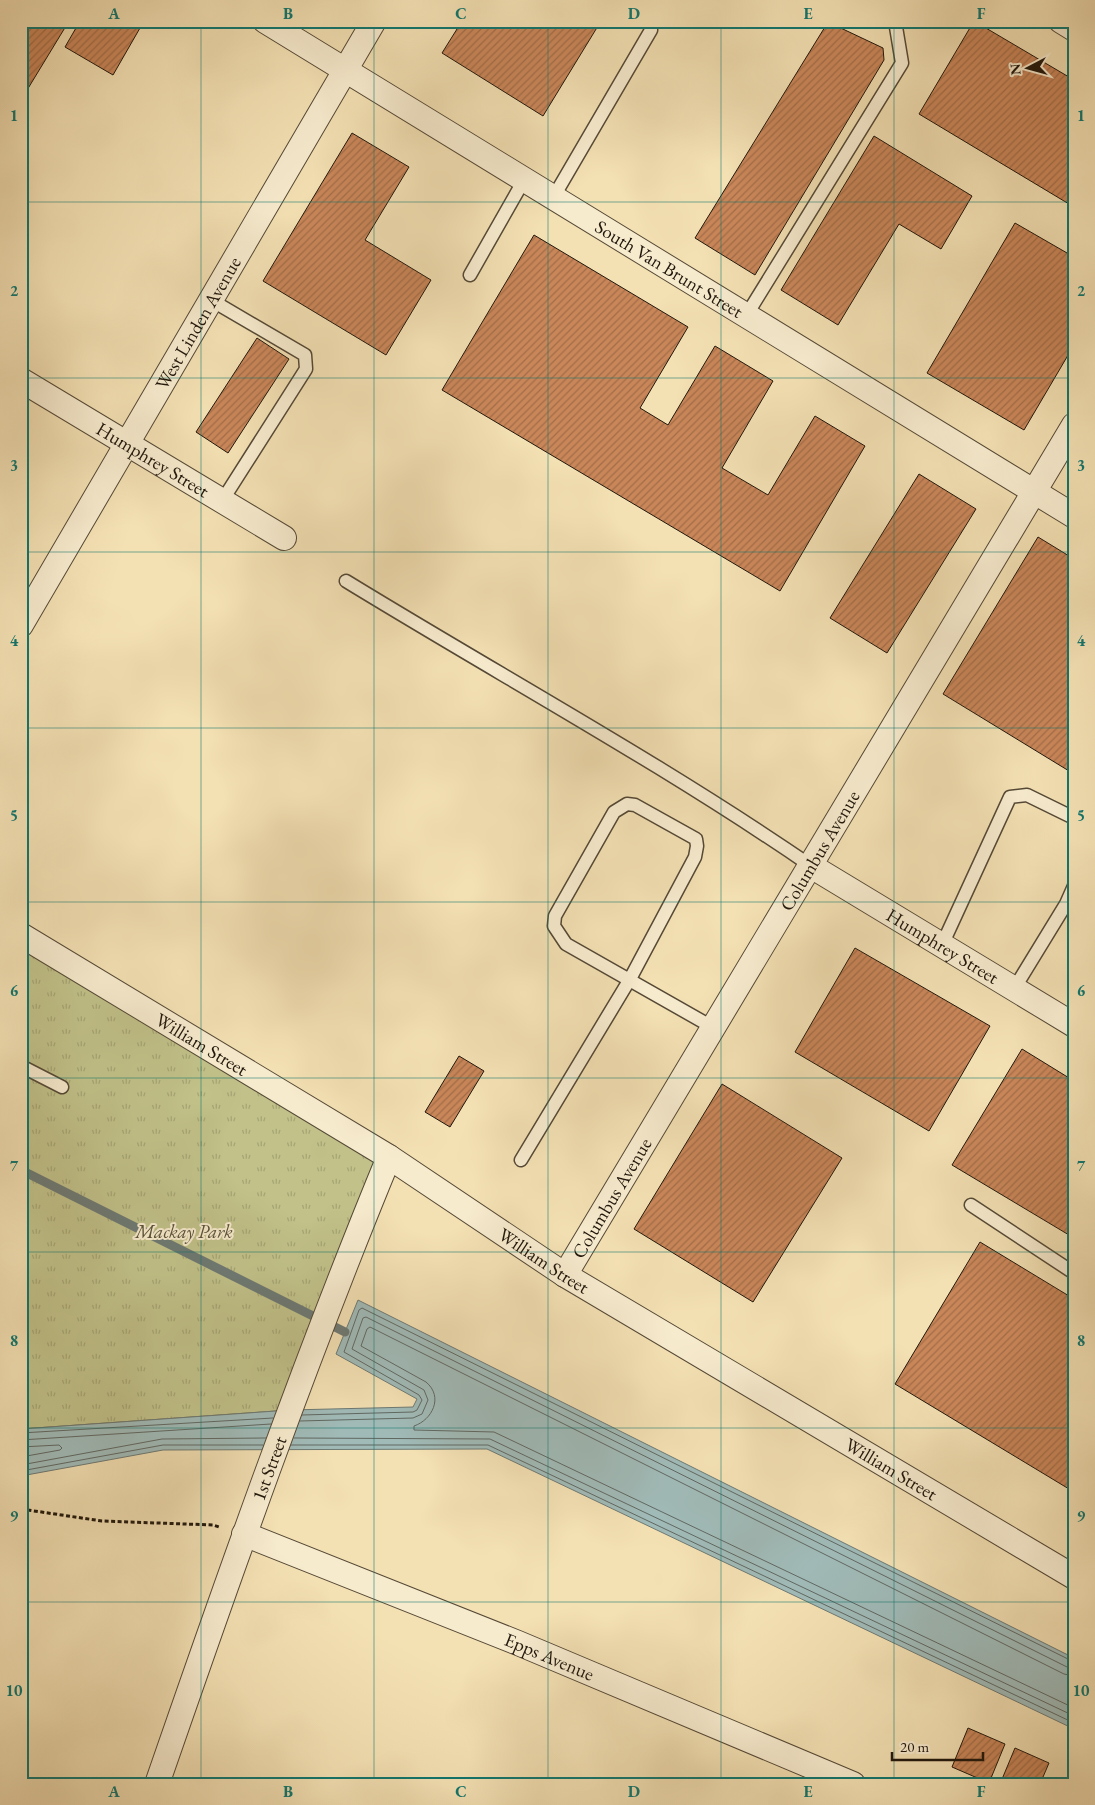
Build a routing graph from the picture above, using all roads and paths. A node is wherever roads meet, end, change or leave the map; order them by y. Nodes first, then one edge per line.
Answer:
1 (265, 21) edge
2 (374, 21) edge
3 (895, 21) edge
4 (651, 30) dead end
5 (345, 71) junction
6 (524, 180) junction
7 (553, 198) junction
8 (470, 275) dead end
9 (211, 300) junction
10 (746, 316) junction
11 (21, 380) edge
12 (1074, 425) edge
13 (127, 445) junction
14 (1033, 492) junction
15 (222, 501) junction
16 (1074, 516) edge
17 (284, 538) dead end
18 (346, 581) dead end
19 (21, 625) edge
20 (1074, 818) edge
21 (811, 866) junction
22 (1074, 886) edge
23 (21, 935) edge
24 (942, 945) junction
25 (630, 979) junction
26 (1014, 989) junction
27 (1074, 1025) edge
28 (714, 1028) junction
29 (21, 1066) edge
30 (62, 1087) dead end
31 (389, 1157) junction
32 (520, 1160) dead end
33 (971, 1205) dead end
34 (1074, 1273) edge
35 (565, 1275) junction
36 (21, 1509) edge
37 (244, 1534) junction
38 (1074, 1577) edge
39 (157, 1784) edge
40 (853, 1784) edge

1 - 5 street, South Van Brunt Street
2 - 5 street, West Linden Avenue
3 - 10 lane
4 - 7 lane
5 - 6 street, South Van Brunt Street
5 - 9 street, West Linden Avenue
6 - 7 street, South Van Brunt Street
6 - 8 lane
7 - 10 street, South Van Brunt Street
9 - 13 street, West Linden Avenue
9 - 15 lane
10 - 14 street, South Van Brunt Street
11 - 13 street, Humphrey Street
12 - 14 street, Columbus Avenue
13 - 15 street, Humphrey Street
13 - 19 street, West Linden Avenue
14 - 16 street, South Van Brunt Street
14 - 21 street, Columbus Avenue
15 - 17 street, Humphrey Street
18 - 21 lane
20 - 24 lane
21 - 24 street, Humphrey Street
21 - 28 street, Columbus Avenue
22 - 26 lane
23 - 31 street, William Street
24 - 26 street, Humphrey Street
25 - 25 lane
25 - 28 lane
25 - 32 lane
26 - 27 street, Humphrey Street
28 - 35 street, Columbus Avenue
29 - 30 lane
31 - 35 street, William Street
31 - 37 street, 1st Street
33 - 34 lane
35 - 38 street, William Street
36 - 37 path
37 - 39 street, 1st Street
37 - 40 street, Epps Avenue

